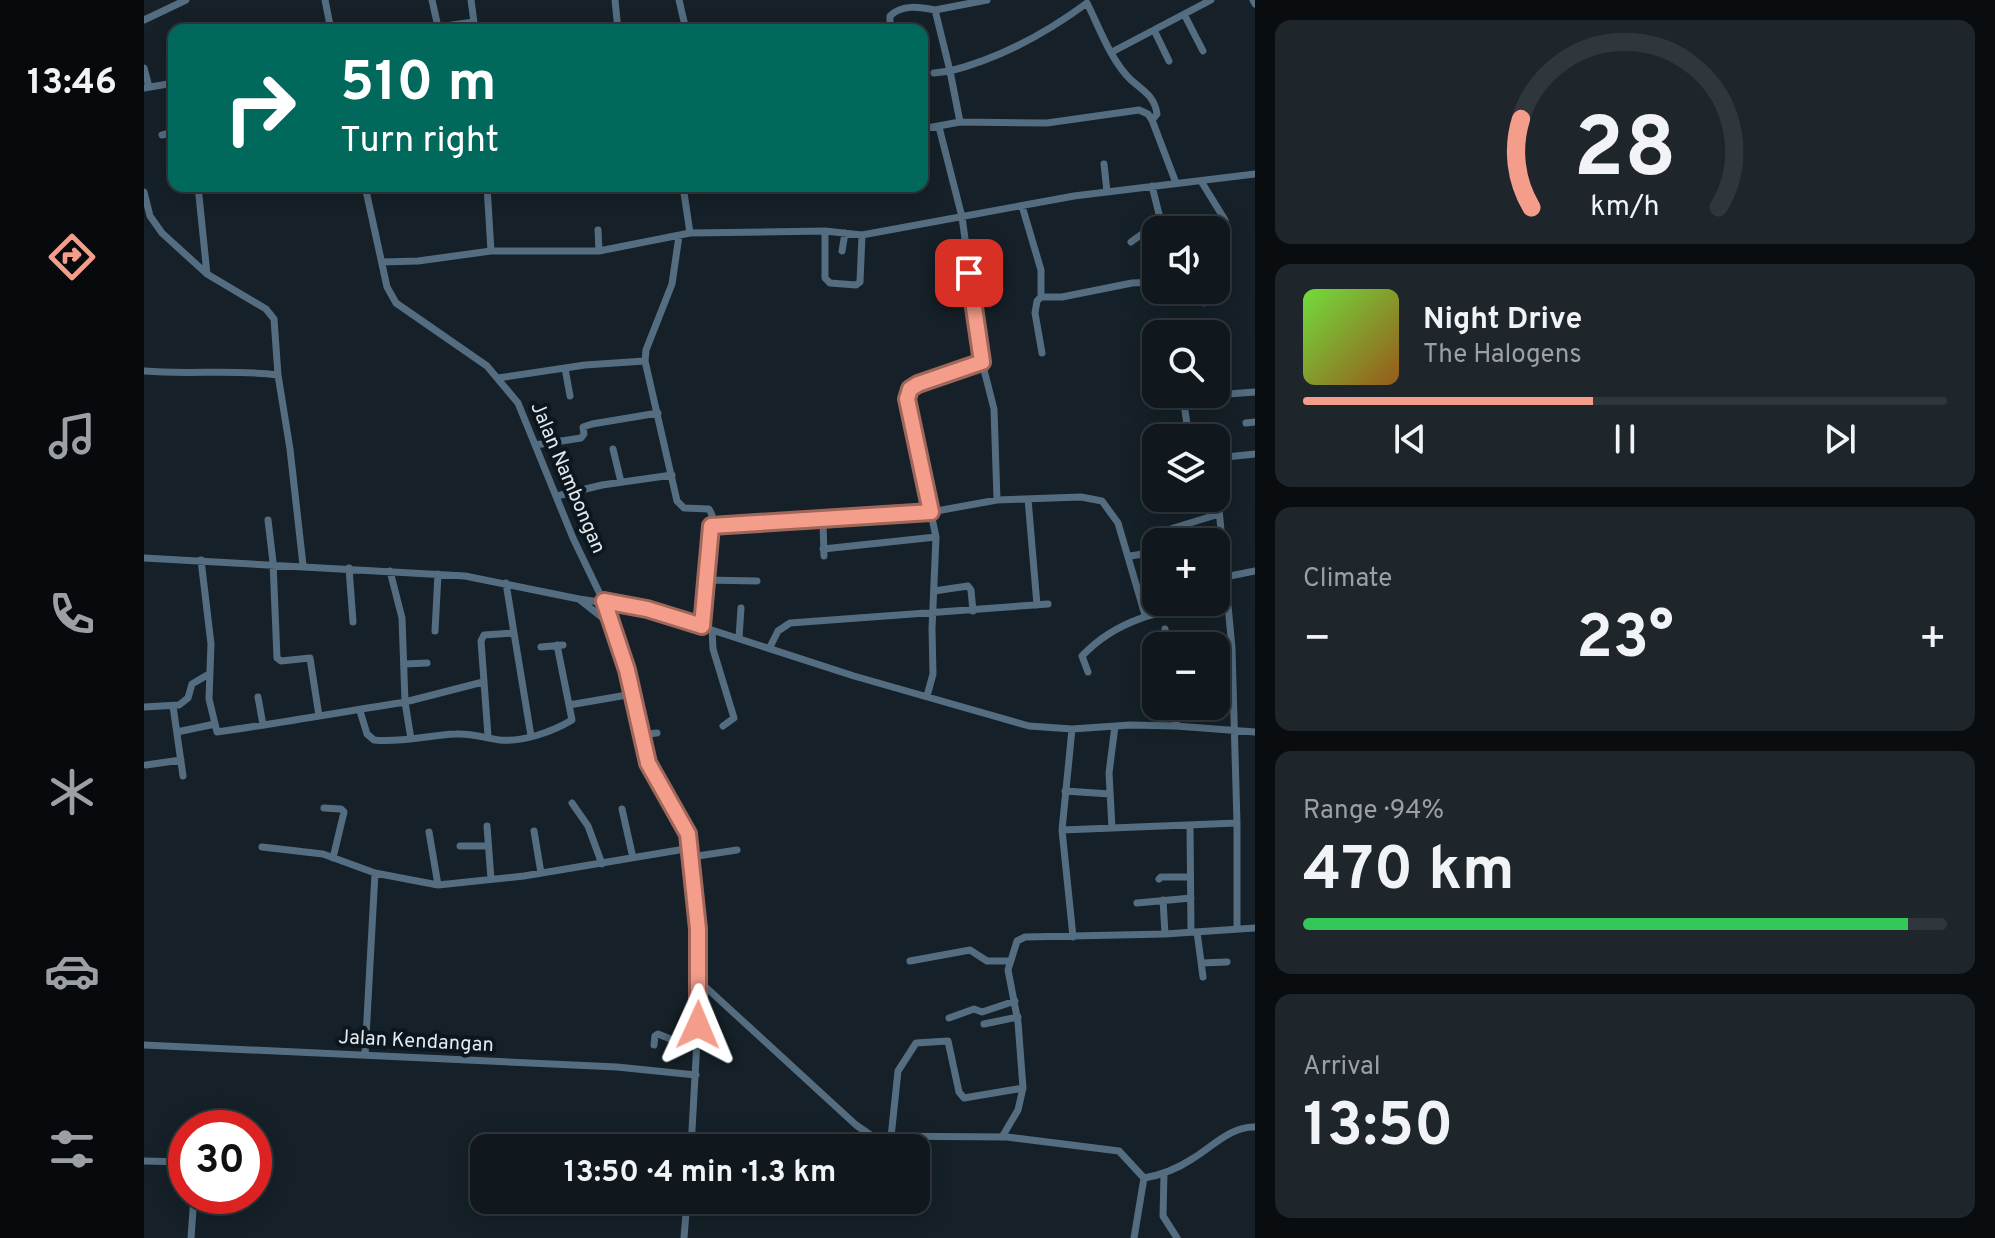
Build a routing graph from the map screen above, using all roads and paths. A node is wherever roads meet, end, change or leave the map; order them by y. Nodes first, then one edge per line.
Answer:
1 (186, 0) edge
2 (325, 0) edge
3 (432, 0) edge
4 (471, 0) edge
5 (615, 0) edge
6 (679, 0) edge
7 (987, 0) edge
8 (1211, 0) edge
9 (1088, 1) edge
10 (935, 10) junction
11 (1184, 14) junction
12 (144, 20) edge
13 (330, 24) edge
14 (437, 24) edge
15 (474, 24) edge
16 (617, 24) edge
17 (685, 24) edge
18 (890, 24) edge
19 (1154, 30) junction
20 (1203, 51) dead end
21 (1112, 52) junction
22 (1169, 61) dead end
23 (144, 68) edge
24 (950, 71) junction
25 (934, 73) dead end
26 (168, 84) edge
27 (147, 88) edge
28 (1152, 120) junction
29 (960, 122) junction
30 (939, 127) junction
31 (928, 128) edge
32 (168, 134) edge
33 (162, 135) dead end
34 (1104, 164) dead end
35 (1255, 174) edge
36 (1201, 181) junction
37 (1176, 183) junction
38 (1152, 186) junction
39 (144, 192) edge
40 (199, 192) edge
41 (366, 192) edge
42 (487, 192) edge
43 (684, 192) edge
44 (1107, 192) junction
45 (1022, 206) junction
46 (1160, 216) edge
47 (1223, 216) edge
48 (962, 217) junction
49 (598, 230) dead end
50 (825, 231) junction
51 (690, 233) junction
52 (845, 233) junction
53 (1142, 234) edge
54 (862, 235) junction
55 (679, 236) junction
56 (1131, 242) dead end
57 (491, 251) junction
58 (599, 251) junction
59 (842, 251) dead end
60 (382, 262) junction
61 (207, 274) junction
62 (1142, 283) edge
63 (1041, 297) junction
64 (1042, 353) dead end
65 (645, 361) junction
66 (982, 362) junction
67 (565, 368) junction
68 (144, 371) edge
69 (278, 375) junction
70 (498, 378) junction
71 (1255, 392) edge
72 (570, 396) dead end
73 (658, 413) junction
74 (1187, 424) edge
75 (535, 445) junction
76 (613, 449) dead end
77 (1255, 454) edge
78 (1230, 456) edge
79 (672, 475) junction
80 (621, 482) junction
81 (557, 496) junction
82 (1028, 499) junction
83 (997, 500) junction
84 (931, 512) junction
85 (1219, 514) joint
86 (268, 520) dead end
87 (823, 521) junction
88 (711, 526) junction
89 (1174, 528) edge
90 (1220, 528) edge
91 (936, 537) junction
92 (1142, 554) edge
93 (1130, 556) junction
94 (144, 558) edge
95 (201, 560) junction
96 (303, 565) junction
97 (272, 567) junction
98 (349, 568) junction
99 (390, 571) junction
100 (1255, 571) edge
101 (1230, 572) edge
102 (438, 574) junction
103 (706, 580) junction
104 (757, 581) dead end
105 (506, 583) junction
106 (934, 591) junction
107 (579, 599) junction
108 (604, 601) junction
109 (1142, 603) edge
110 (1048, 604) dead end
111 (1037, 605) junction
112 (741, 608) dead end
113 (973, 611) junction
114 (933, 614) junction
115 (1143, 616) edge
116 (1228, 616) edge
117 (353, 622) dead end
118 (613, 626) junction
119 (702, 626) junction
120 (1165, 629) dead end
121 (712, 630) junction
122 (435, 631) dead end
123 (1166, 632) edge
124 (514, 633) junction
125 (739, 638) junction
126 (541, 647) dead end
127 (770, 647) junction
128 (427, 663) dead end
129 (1232, 663) joint
130 (405, 664) junction
131 (1088, 672) dead end
132 (209, 674) junction
133 (483, 682) junction
134 (1232, 685) joint
135 (633, 694) junction
136 (926, 694) junction
137 (258, 697) dead end
138 (405, 702) junction
139 (569, 705) junction
140 (173, 706) junction
141 (144, 707) edge
142 (360, 711) junction
143 (319, 716) junction
144 (1176, 720) edge
145 (215, 724) junction
146 (263, 725) junction
147 (723, 726) dead end
148 (1115, 726) junction
149 (1176, 726) junction
150 (1072, 729) junction
151 (1233, 730) junction
152 (177, 732) junction
153 (1255, 732) edge
154 (657, 733) dead end
155 (640, 735) junction
156 (488, 736) junction
157 (531, 736) junction
158 (411, 739) junction
159 (181, 760) junction
160 (146, 765) dead end
161 (183, 776) dead end
162 (1065, 791) junction
163 (1110, 794) junction
164 (572, 803) dead end
165 (324, 808) dead end
166 (622, 809) dead end
167 (1237, 823) junction
168 (1190, 825) junction
169 (487, 826) dead end
170 (1112, 828) junction
171 (1062, 830) junction
172 (534, 831) dead end
173 (429, 832) dead end
174 (460, 846) dead end
175 (488, 846) junction
176 (262, 847) dead end
177 (737, 850) dead end
178 (691, 852) junction
179 (333, 858) junction
180 (633, 858) junction
181 (602, 864) junction
182 (375, 873) junction
183 (541, 873) junction
184 (1190, 877) junction
185 (491, 879) junction
186 (1159, 879) dead end
187 (438, 885) junction
188 (1191, 898) junction
189 (1163, 900) junction
190 (1137, 903) dead end
191 (1255, 928) edge
192 (1237, 929) junction
193 (1194, 932) junction
194 (1165, 934) junction
195 (1073, 937) junction
196 (910, 961) dead end
197 (1010, 961) junction
198 (1227, 962) dead end
199 (1202, 963) junction
200 (1203, 977) dead end
201 (699, 981) junction
202 (1015, 1001) junction
203 (1018, 1017) junction
204 (949, 1018) dead end
205 (984, 1024) dead end
206 (144, 1045) edge
207 (654, 1045) dead end
208 (697, 1046) junction
209 (365, 1055) junction
210 (696, 1075) junction
211 (1023, 1088) junction
212 (1255, 1127) edge
213 (692, 1134) edge
214 (871, 1134) edge
215 (891, 1134) edge
216 (930, 1137) edge
217 (1002, 1137) junction
218 (144, 1161) edge
219 (168, 1162) edge
220 (1164, 1174) junction
221 (1144, 1178) junction
222 (193, 1214) edge
223 (686, 1214) edge
224 (191, 1238) edge
225 (684, 1238) edge
226 (1134, 1238) edge
227 (1177, 1238) edge

1 - 12 street
2 - 13 street
3 - 14 street
4 - 15 street
5 - 16 street
6 - 17 street
7 - 10 street
8 - 11 street
9 - 21 street
9 - 24 street
10 - 18 street
10 - 24 street
11 - 19 street
11 - 20 street
19 - 21 street
19 - 22 street
21 - 28 street
23 - 27 street
24 - 25 street
24 - 29 street
26 - 27 street
28 - 29 street
28 - 37 street
29 - 30 street
30 - 31 street
30 - 48 street
32 - 33 street
34 - 44 street
35 - 36 street
36 - 37 street
36 - 47 street
37 - 38 street
38 - 44 street
38 - 46 street
39 - 61 street
40 - 61 street
41 - 60 street, Jalan Nambongan
42 - 57 street
43 - 51 street
44 - 45 street
45 - 48 street
45 - 63 street
48 - 54 street
48 - 66 street
49 - 58 street
50 - 51 street
50 - 52 street
50 - 54 street
51 - 55 street
52 - 54 street
52 - 59 street
53 - 56 street
55 - 58 street
55 - 65 street
57 - 58 street
57 - 60 street
60 - 70 street, Jalan Nambongan
61 - 69 street
62 - 63 street
63 - 64 street
65 - 67 street
65 - 73 street
66 - 83 street
66 - 84 street
67 - 70 street
67 - 72 street
68 - 69 street
69 - 96 street
70 - 75 street, Jalan Nambongan
71 - 74 street
73 - 75 street
73 - 79 street
75 - 81 street, Jalan Nambongan
76 - 80 street
77 - 78 street
79 - 80 street
79 - 88 street
80 - 81 street
81 - 108 street, Jalan Nambongan
82 - 83 street
82 - 93 street
82 - 111 street
83 - 84 street
84 - 87 street
84 - 91 street
85 - 89 street
85 - 90 street
86 - 97 street
87 - 88 street
87 - 91 street
88 - 103 street
91 - 106 street
92 - 93 street
93 - 109 street
94 - 95 street
95 - 97 street
95 - 132 street
96 - 97 street
96 - 98 street
97 - 143 street
98 - 99 street
98 - 117 street
99 - 102 street
99 - 130 street
100 - 101 street
102 - 105 street
102 - 122 street
103 - 104 street
103 - 119 street
105 - 107 street
105 - 124 street
106 - 113 street
106 - 114 street
107 - 108 street
107 - 118 street
108 - 118 street, Jalan Nambongan
108 - 119 street
110 - 111 street
111 - 113 street
112 - 125 street
113 - 114 street
114 - 127 street
114 - 136 street
115 - 131 street
116 - 129 street
118 - 135 street, Jalan Nambongan
119 - 121 street
120 - 123 street
121 - 125 street
121 - 147 street
124 - 133 street
124 - 157 street
125 - 127 street
126 - 139 street
127 - 136 street
128 - 130 street
129 - 134 street
130 - 138 street
132 - 140 street
132 - 145 street
133 - 138 street
133 - 156 street
134 - 151 street
135 - 139 street
135 - 155 street, Jalan Nambongan
136 - 150 street
137 - 146 street
138 - 142 street
138 - 158 street
139 - 157 street
140 - 141 street
140 - 152 street
142 - 143 street
142 - 158 street
143 - 146 street
144 - 149 street
145 - 146 street
145 - 152 street
148 - 149 street
148 - 150 street
148 - 163 street
149 - 151 street
150 - 162 street
151 - 153 street
151 - 167 street
152 - 159 street
154 - 155 street
155 - 178 street, Jalan Nambongan
156 - 157 street
156 - 158 street
159 - 160 street
159 - 161 street
162 - 163 street
162 - 171 street
163 - 170 street
164 - 181 street
165 - 179 street
166 - 180 street
167 - 168 street
167 - 192 street
168 - 170 street
168 - 184 street
169 - 175 street
170 - 171 street
171 - 195 street
172 - 183 street
173 - 187 street
174 - 175 street
175 - 185 street
176 - 179 street
177 - 178 street
178 - 180 street
178 - 201 street, Jalan Nambongan
179 - 182 street
180 - 181 street
181 - 183 street
182 - 187 street
182 - 209 street
183 - 185 street
184 - 186 street
184 - 188 street
185 - 187 street
188 - 189 street
188 - 193 street
189 - 190 street
189 - 194 street
191 - 192 street
192 - 193 street
193 - 194 street
193 - 199 street
194 - 195 street
195 - 197 street
196 - 197 street
197 - 202 street
198 - 199 street
199 - 200 street
201 - 208 street, Jalan Nambongan
201 - 214 street
202 - 203 street
202 - 204 street
203 - 205 street
203 - 211 street
206 - 209 street, Jalan Kendangan
207 - 208 street
208 - 210 street, Jalan Nambongan
209 - 210 street, Jalan Kendangan
210 - 213 street, Jalan Nambongan
211 - 215 street
211 - 217 street
212 - 220 street
216 - 217 street
217 - 221 street
218 - 219 street
220 - 221 street
220 - 227 street
221 - 226 street
222 - 224 street
223 - 225 street

